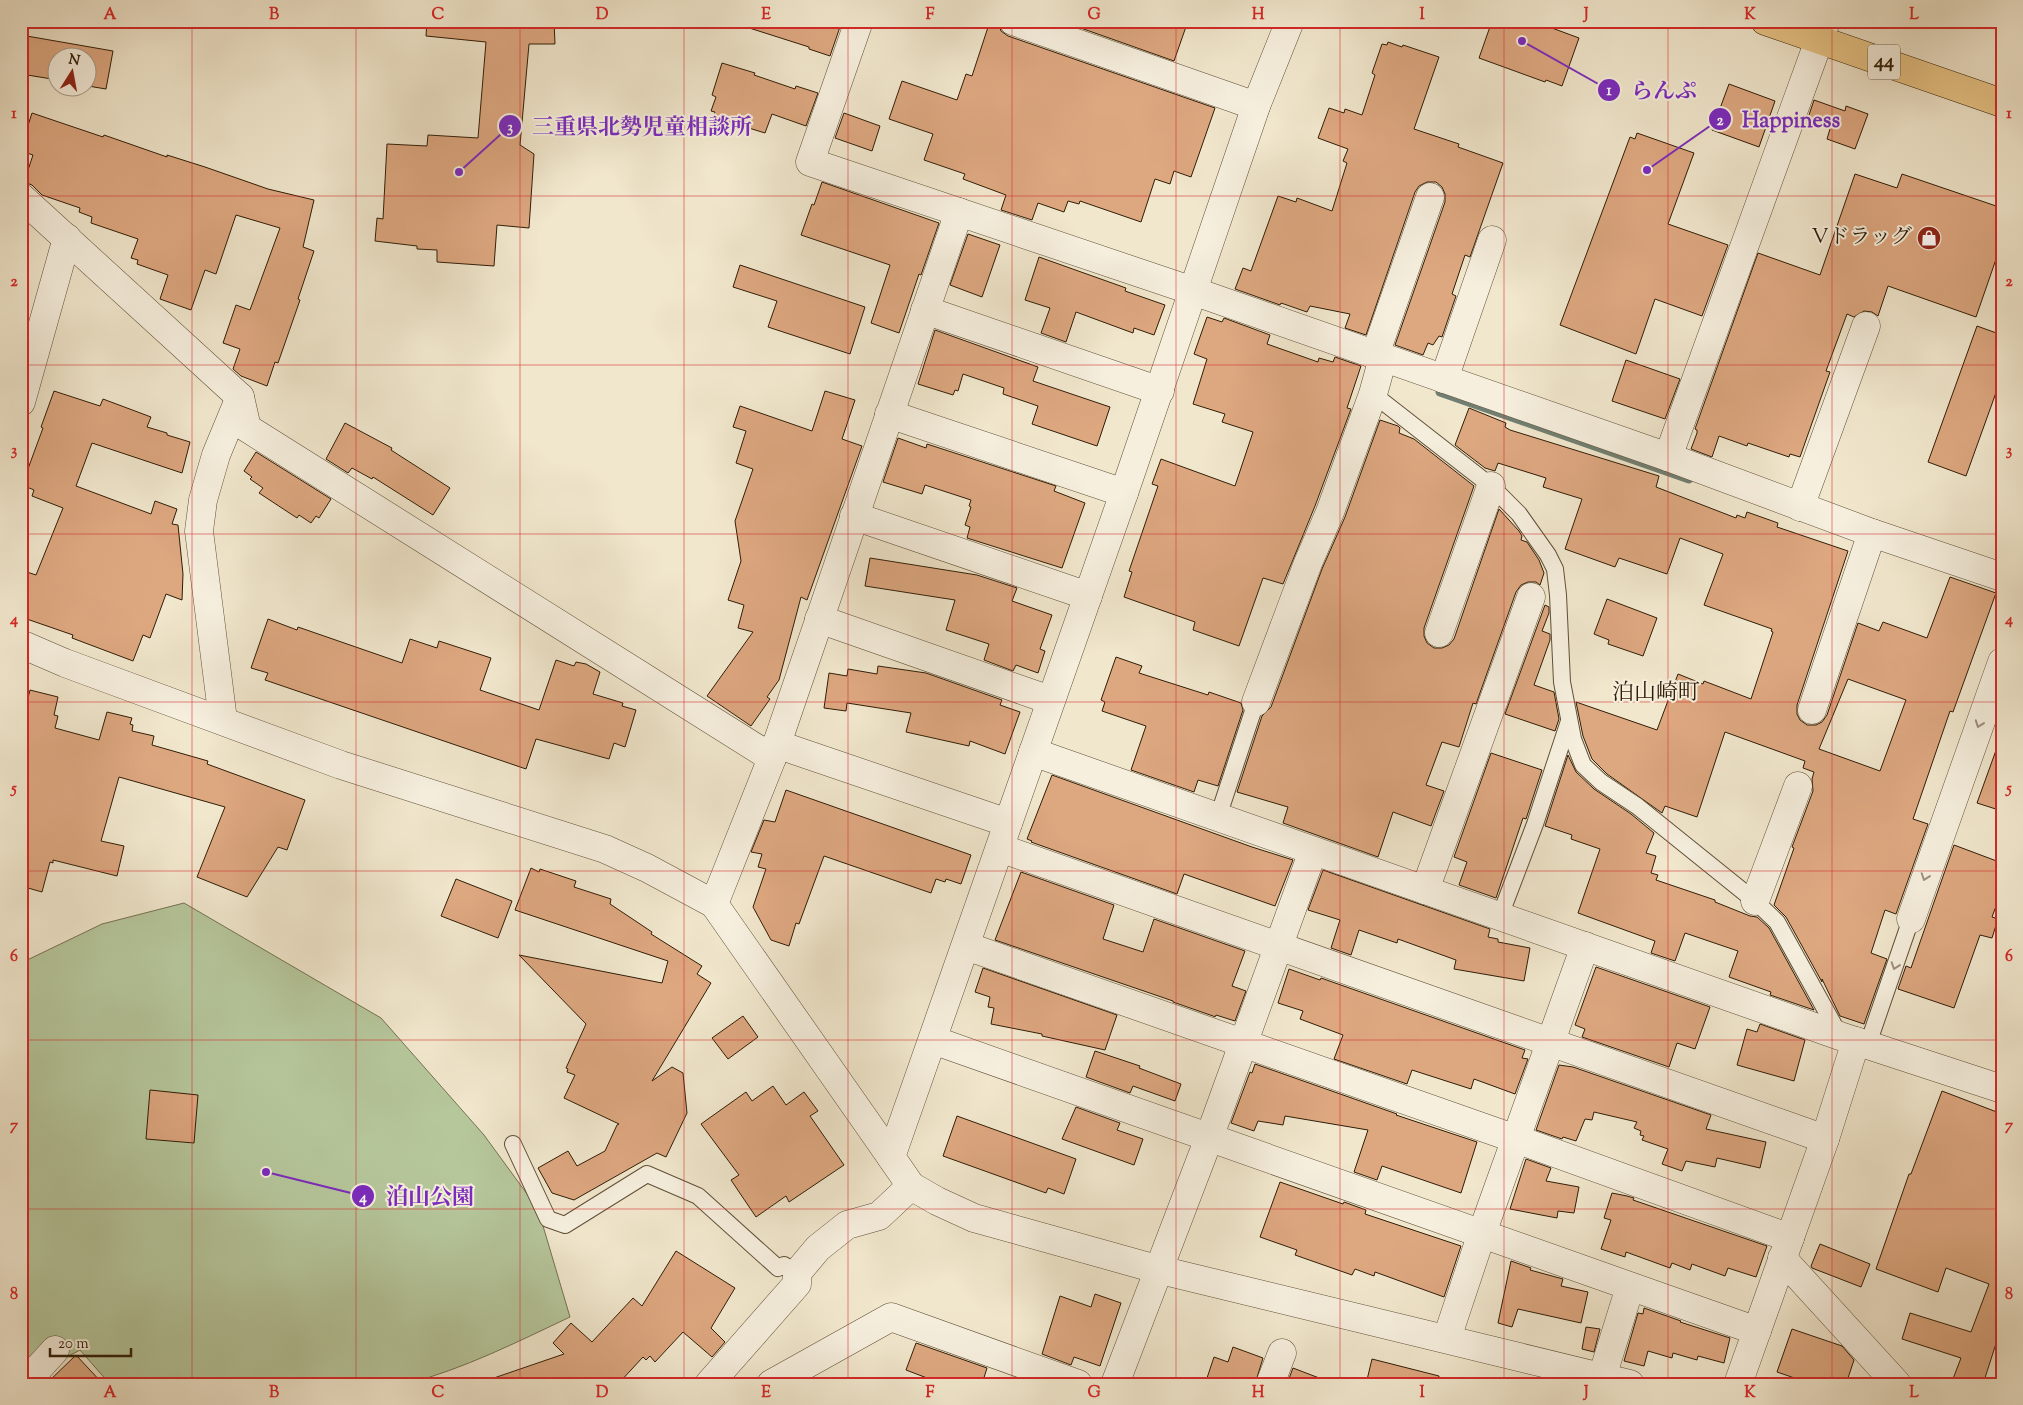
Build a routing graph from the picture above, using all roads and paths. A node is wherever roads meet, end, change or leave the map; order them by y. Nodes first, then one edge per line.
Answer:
1 (858, 21) edge
2 (1013, 21) edge
3 (1290, 21) edge
4 (1765, 21) edge
5 (1823, 30) edge
6 (2002, 103) edge
7 (1256, 106) junction
8 (21, 197) edge
9 (1430, 197) dead end
10 (959, 212) junction
11 (67, 238) junction
12 (1492, 240) dead end
13 (1193, 291) junction
14 (925, 310) junction
15 (1866, 326) dead end
16 (1378, 369) junction
17 (1444, 380) junction
18 (1160, 391) junction
19 (240, 397) junction
20 (21, 402) edge
21 (889, 414) junction
22 (1668, 458) junction
23 (1491, 486) junction
24 (1124, 493) junction
25 (1800, 507) junction
26 (854, 516) junction
27 (1872, 533) junction
28 (2002, 577) edge
29 (1088, 596) junction
30 (1531, 598) dead end
31 (819, 619) junction
32 (1439, 632) dead end
33 (21, 644) edge
34 (2002, 662) edge
35 (1050, 700) junction
36 (1256, 702) joint
37 (1812, 710) dead end
38 (1570, 719) junction
39 (223, 720) junction
40 (774, 751) junction
41 (1033, 752) junction
42 (1798, 786) dead end
43 (1218, 817) junction
44 (1004, 836) junction
45 (1313, 851) junction
46 (1425, 890) junction
47 (1755, 901) junction
48 (714, 904) junction
49 (1500, 916) junction
50 (1911, 919) joint
51 (1278, 945) junction
52 (966, 946) junction
53 (1586, 946) junction
54 (932, 1040) junction
55 (1855, 1040) junction
56 (1550, 1043) junction
57 (1243, 1044) junction
58 (2002, 1089) edge
59 (1209, 1138) junction
60 (1516, 1139) junction
61 (1825, 1139) junction
62 (513, 1144) dead end
63 (890, 1157) junction
64 (911, 1186) junction
65 (1482, 1233) junction
66 (1786, 1248) junction
67 (1160, 1270) junction
68 (797, 1273) junction
69 (1630, 1286) junction
70 (1756, 1331) junction
71 (1447, 1338) junction
72 (54, 1350) dead end
73 (1282, 1352) dead end
74 (1616, 1381) edge
75 (24, 1384) edge
76 (709, 1384) edge
77 (771, 1384) edge
78 (1078, 1384) edge
79 (1115, 1384) edge
80 (1270, 1384) edge
81 (1738, 1384) edge
82 (1897, 1384) edge

1 - 10 street
2 - 7 street
3 - 7 street
4 - 5 main road, 44
5 - 6 main road, 44
5 - 22 street
7 - 13 street
8 - 11 street
9 - 16 street
10 - 13 street
10 - 14 street
11 - 19 street
11 - 20 street
12 - 17 street
13 - 16 street
13 - 18 street
14 - 18 street
14 - 21 street
15 - 25 street
16 - 17 street
16 - 23 lane
16 - 36 street
17 - 22 street
18 - 24 street
19 - 39 street
19 - 40 street
21 - 24 street
21 - 26 street
22 - 25 street
23 - 32 street
23 - 38 lane
24 - 29 street
25 - 27 street
26 - 29 street
26 - 31 street
27 - 28 street
27 - 37 street
29 - 35 street
30 - 46 street
31 - 35 street
31 - 40 street
33 - 39 street
34 -> 50 street
35 - 41 street
36 - 43 lane
38 - 47 lane
38 - 49 lane
39 - 48 street
40 - 44 street
40 - 48 street
41 - 43 street
41 - 44 street
42 - 47 street
43 - 45 street
44 - 51 street
44 - 52 street
45 - 46 street
45 - 51 street
46 - 49 street
47 - 55 lane
48 - 63 street
49 - 53 street
50 -> 55 lane
51 - 56 street
51 - 57 street
52 - 54 street
52 - 57 street
53 - 55 street
53 - 56 street
54 - 59 street
54 - 63 street
55 - 58 street
55 - 61 street
56 - 60 street
56 - 61 street
57 - 59 street
57 - 60 street
59 - 65 street
59 - 67 street
60 - 65 street
60 - 66 street
61 - 66 street
62 - 68 lane
63 - 64 street
64 - 67 street
64 - 68 street
65 - 69 street
65 - 71 street
66 - 70 street
66 - 82 street
67 - 71 street
67 - 79 street
68 - 76 street
69 - 70 street
69 - 74 street
70 - 81 street
71 - 74 street
72 - 75 street
73 - 80 street
77 - 78 street

